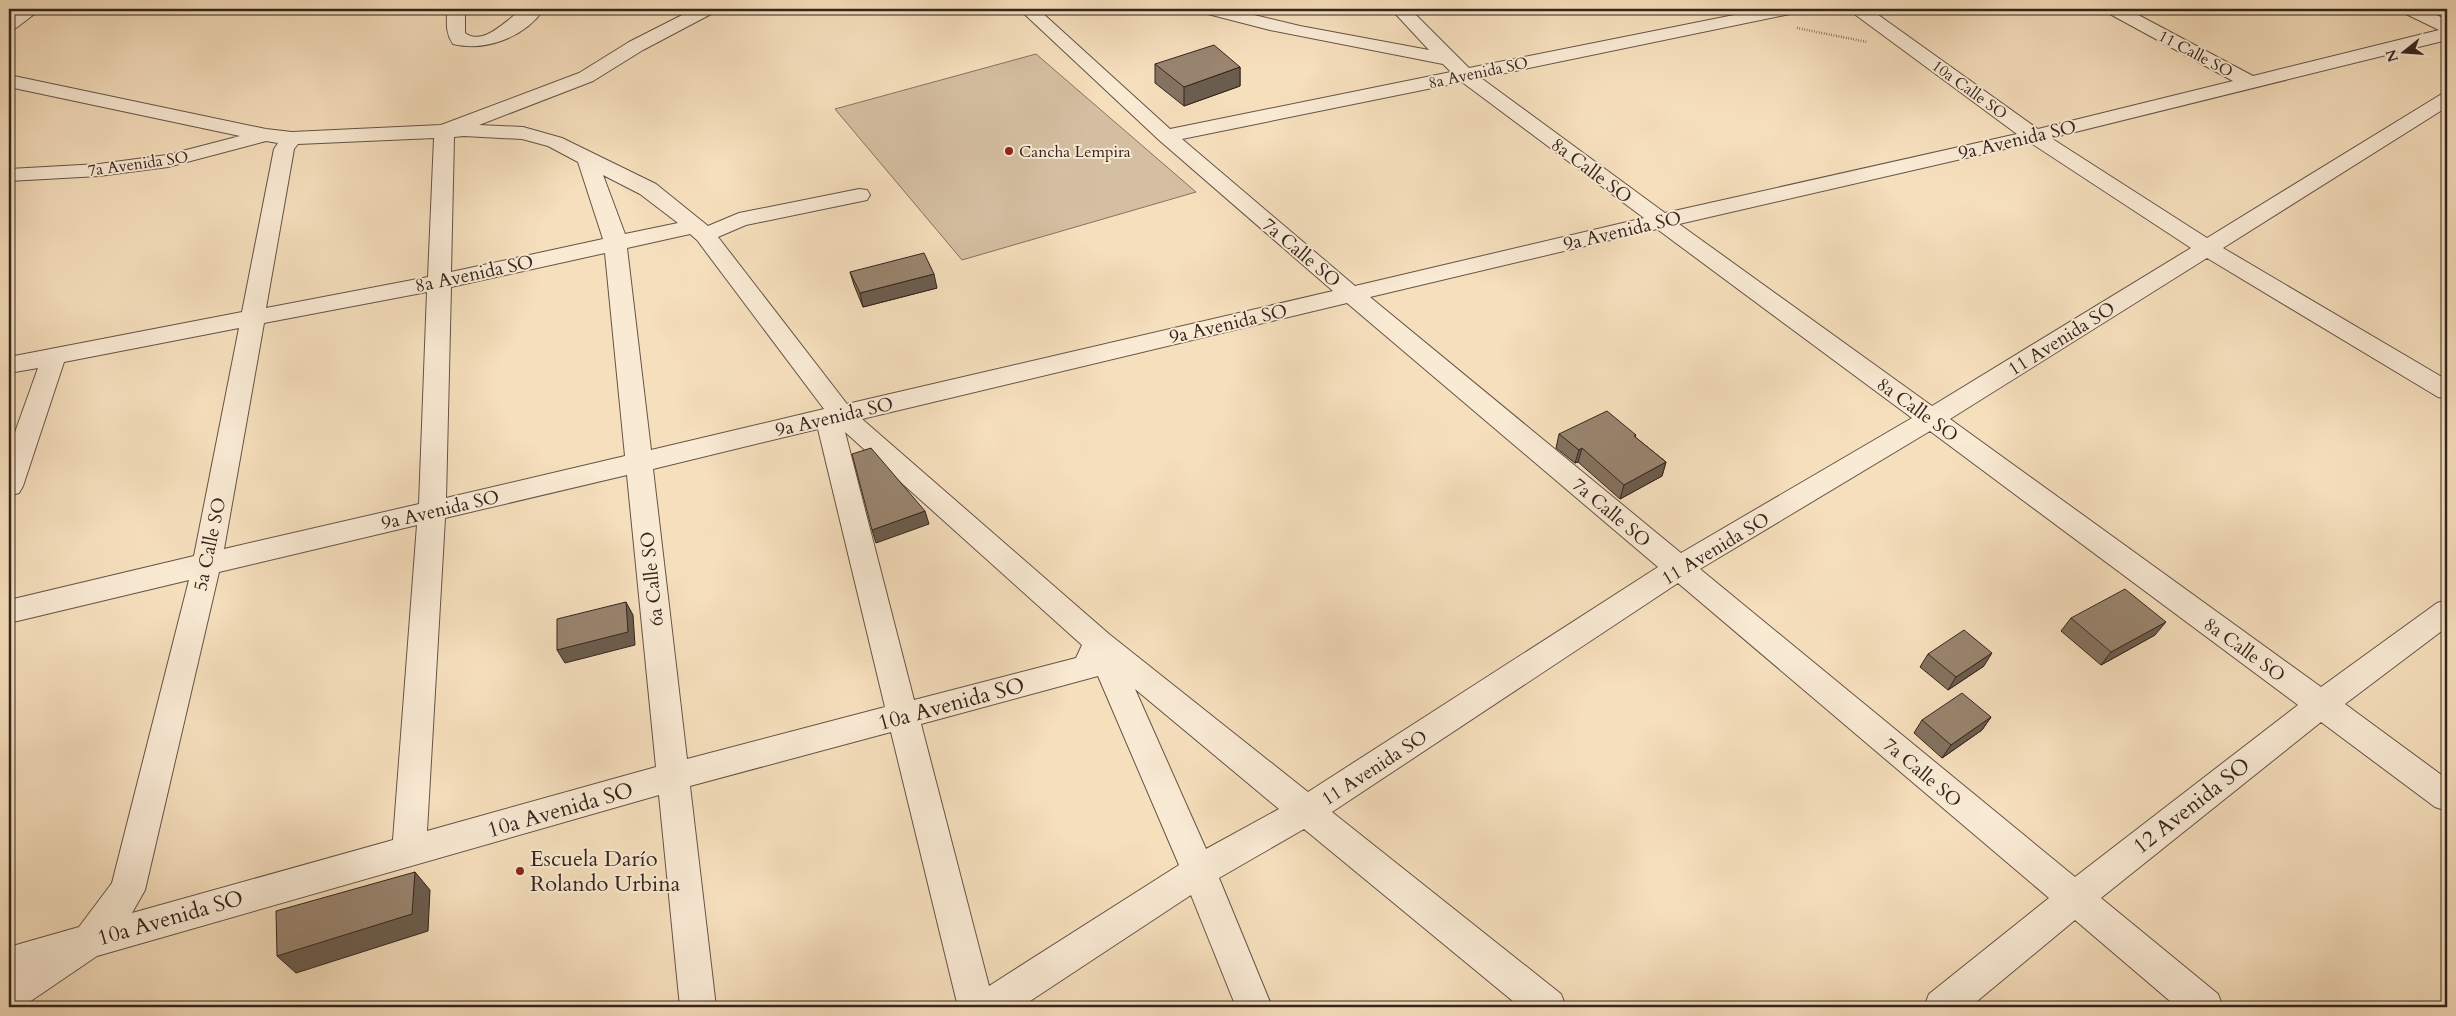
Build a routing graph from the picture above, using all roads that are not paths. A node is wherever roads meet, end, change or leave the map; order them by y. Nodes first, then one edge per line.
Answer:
1 (32, 9) edge
2 (456, 9) edge
3 (535, 9) edge
4 (707, 9) edge
5 (1028, 9) edge
6 (1210, 9) edge
7 (1400, 9) edge
8 (1859, 9) edge
9 (2114, 9) edge
10 (2410, 9) edge
11 (1791, 18) edge
12 (9, 24) edge
13 (2447, 28) edge
14 (2447, 34) edge
15 (1458, 68) junction
16 (9, 81) edge
17 (2252, 83) junction
18 (2447, 100) edge
19 (444, 131) junction
20 (1166, 136) junction
21 (2034, 136) junction
22 (279, 137) junction
23 (586, 156) junction
24 (9, 175) edge
25 (859, 195) dead end
26 (650, 208) junction
27 (1661, 221) junction
28 (700, 231) junction
29 (614, 243) junction
30 (2207, 248) junction
31 (439, 282) junction
32 (1351, 294) junction
33 (253, 318) junction
34 (54, 356) junction
35 (9, 365) edge
36 (2447, 391) edge
37 (834, 416) junction
38 (1931, 418) junction
39 (638, 462) junction
40 (9, 486) edge
41 (432, 511) junction
42 (207, 564) junction
43 (1679, 568) junction
44 (9, 611) edge
45 (2447, 611) edge
46 (1098, 642) junction
47 (2320, 704) junction
48 (903, 716) junction
49 (672, 777) junction
50 (2447, 797) edge
51 (1306, 811) junction
52 (409, 850) junction
53 (1199, 871) junction
54 (2074, 898) junction
55 (92, 939) junction
56 (9, 964) edge
57 (9, 994) edge
58 (698, 1007) edge
59 (976, 1007) edge
60 (989, 1007) edge
61 (1254, 1007) edge
62 (1548, 1007) edge
63 (1942, 1007) edge
64 (2205, 1007) edge

1 - 12 street
2 - 3 street
4 - 19 street
5 - 20 street, 7a Calle SO
6 - 15 street
7 - 15 street, 8a Calle SO
8 - 21 street, 10a Calle SO
9 - 17 street, 11 Calle SO
10 - 13 street
11 - 15 street, 8a Avenida SO
14 - 17 street, 9a Avenida SO
15 - 20 street, 8a Avenida SO
15 - 27 street, 8a Calle SO
16 - 22 street
17 - 21 street, 9a Avenida SO
18 - 30 street, 11 Avenida SO
19 - 22 street
19 - 23 street
19 - 31 street
20 - 32 street, 7a Calle SO
21 - 27 street, 9a Avenida SO
21 - 30 street, 10a Calle SO
22 - 24 street, 7a Avenida SO
22 - 33 street, 5a Calle SO
23 - 26 street
23 - 29 street, 6a Calle SO
25 - 28 street, 8a Avenida SO
26 - 28 street
26 - 29 street
27 - 32 street, 9a Avenida SO
27 - 38 street, 8a Calle SO
28 - 29 street, 8a Avenida SO
28 - 37 street
29 - 31 street, 8a Avenida SO
29 - 39 street, 6a Calle SO
30 - 36 street, 10a Calle SO
30 - 38 street, 11 Avenida SO
31 - 33 street, 8a Avenida SO
31 - 41 street
32 - 37 street, 9a Avenida SO
32 - 43 street, 7a Calle SO
33 - 34 street, 8a Avenida SO
33 - 42 street, 5a Calle SO
34 - 35 street, 8a Avenida SO
34 - 40 street
37 - 39 street, 9a Avenida SO
37 - 46 street
37 - 48 street
38 - 43 street, 11 Avenida SO
38 - 47 street, 8a Calle SO
39 - 41 street, 9a Avenida SO
39 - 49 street, 6a Calle SO
41 - 42 street, 9a Avenida SO
41 - 52 street
42 - 44 street, 9a Avenida SO
42 - 55 street, 5a Calle SO
43 - 51 street, 11 Avenida SO
43 - 54 street, 7a Calle SO
45 - 47 street, 12 Avenida SO
46 - 48 street, 10a Avenida SO
46 - 51 street
46 - 53 street
47 - 50 street, 8a Calle SO
47 - 54 street, 12 Avenida SO
48 - 49 street, 10a Avenida SO
48 - 59 street
49 - 52 street, 10a Avenida SO
49 - 58 street, 6a Calle SO
51 - 53 street, 11 Avenida SO
51 - 62 street
52 - 55 street, 10a Avenida SO
53 - 60 street, 11 Avenida SO
53 - 61 street
54 - 63 street, 12 Avenida SO
54 - 64 street, 7a Calle SO
55 - 56 street, 10a Avenida SO
55 - 57 street

